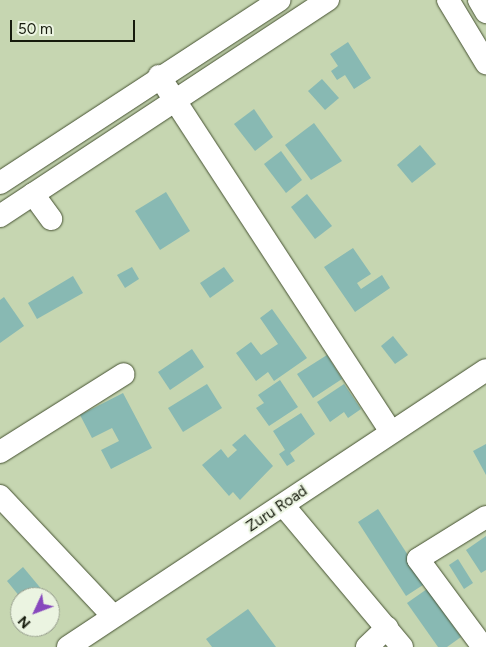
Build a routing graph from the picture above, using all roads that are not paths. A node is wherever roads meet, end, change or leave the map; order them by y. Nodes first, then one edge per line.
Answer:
1 (280, 0) edge
2 (328, 0) edge
3 (448, 0) edge
4 (479, 0) edge
5 (486, 12) edge
6 (486, 64) edge
7 (159, 76) junction
8 (175, 99) junction
9 (0, 183) edge
10 (34, 194) junction
11 (0, 216) edge
12 (51, 219) dead end
13 (486, 370) edge
14 (124, 374) dead end
15 (391, 432) junction
16 (0, 452) edge
17 (0, 496) edge
18 (283, 505) junction
19 (486, 517) edge
20 (113, 616) junction
21 (387, 628) junction
22 (80, 644) edge
23 (367, 647) edge
24 (402, 647) edge
25 (482, 647) edge

1 - 7 street
2 - 8 street
3 - 6 street
4 - 5 street
7 - 8 street
7 - 9 street
8 - 10 street
8 - 15 street
10 - 11 street
10 - 12 street
13 - 15 street, Zuru Road
14 - 16 street
15 - 18 street, Zuru Road
17 - 20 street
18 - 20 street, Zuru Road
18 - 21 street
19 - 25 street
20 - 22 street, Zuru Road
21 - 23 street
21 - 24 street

